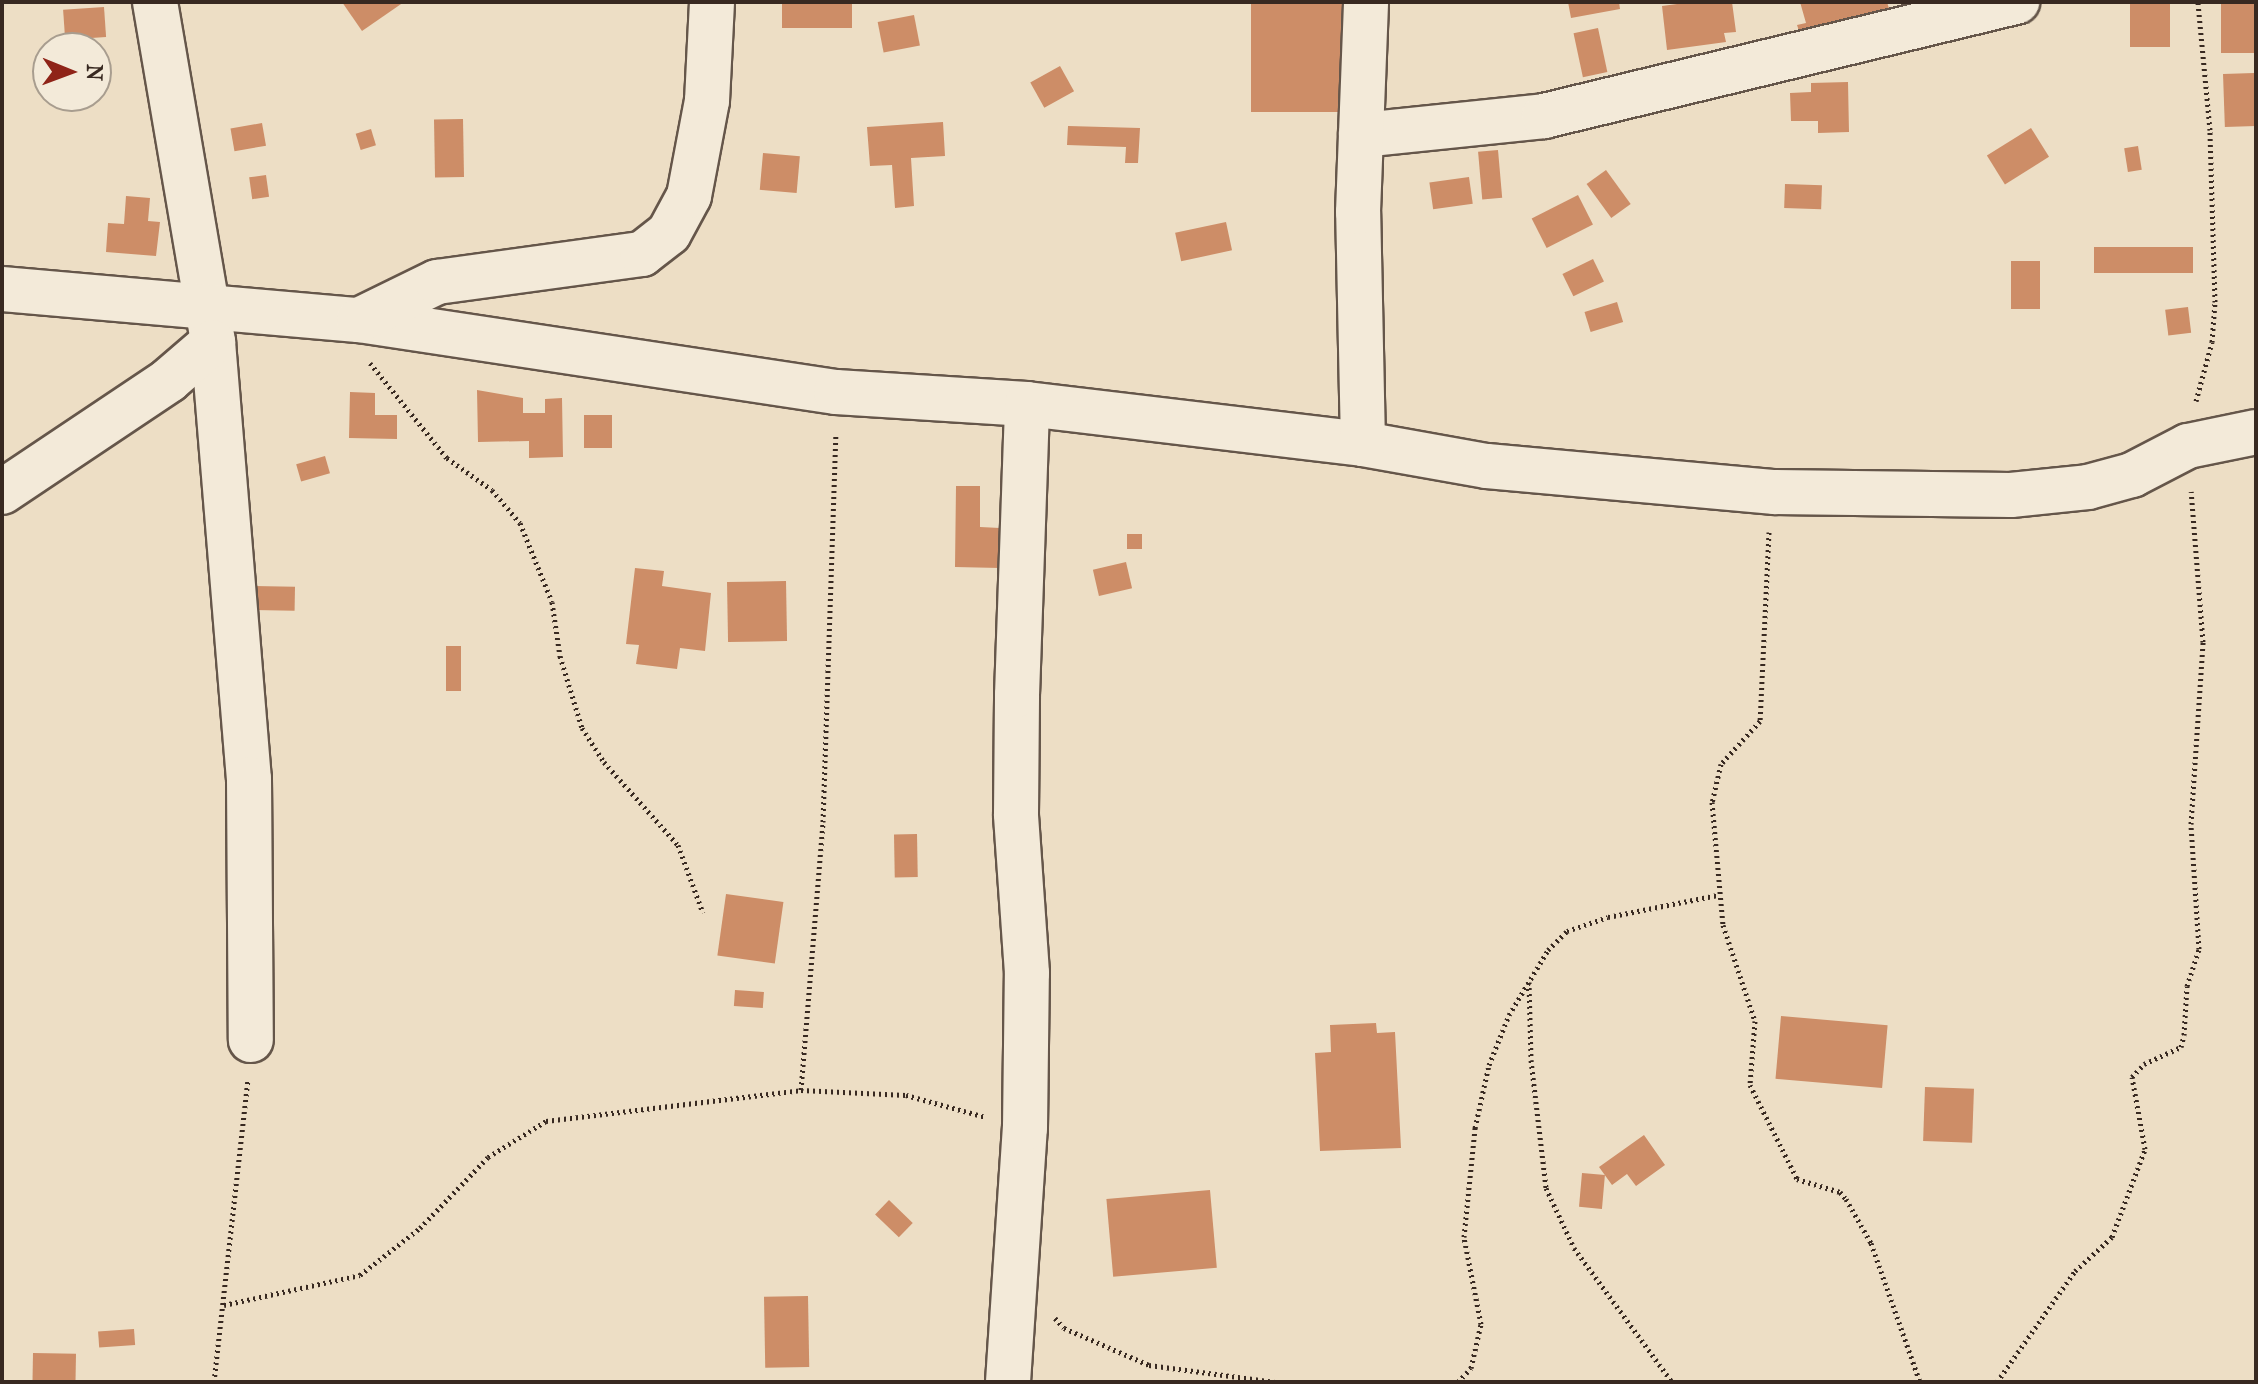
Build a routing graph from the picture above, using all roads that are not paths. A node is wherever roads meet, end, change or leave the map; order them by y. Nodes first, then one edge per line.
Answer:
1 (155, 2) edge
2 (712, 2) edge
3 (1366, 2) edge
4 (2017, 2) edge
5 (1361, 135) junction
6 (2, 289) edge
7 (359, 320) junction
8 (209, 323) junction
9 (1027, 404) junction
10 (2256, 432) edge
11 (1363, 444) junction
12 (2, 492) edge
13 (251, 1040) road end
14 (1008, 1382) edge

1 - 8 street
2 - 7 street
3 - 5 street
4 - 5 street
5 - 11 street
6 - 8 street
7 - 8 street
7 - 9 street
8 - 12 street
8 - 13 street
9 - 11 street
9 - 14 street
10 - 11 street

